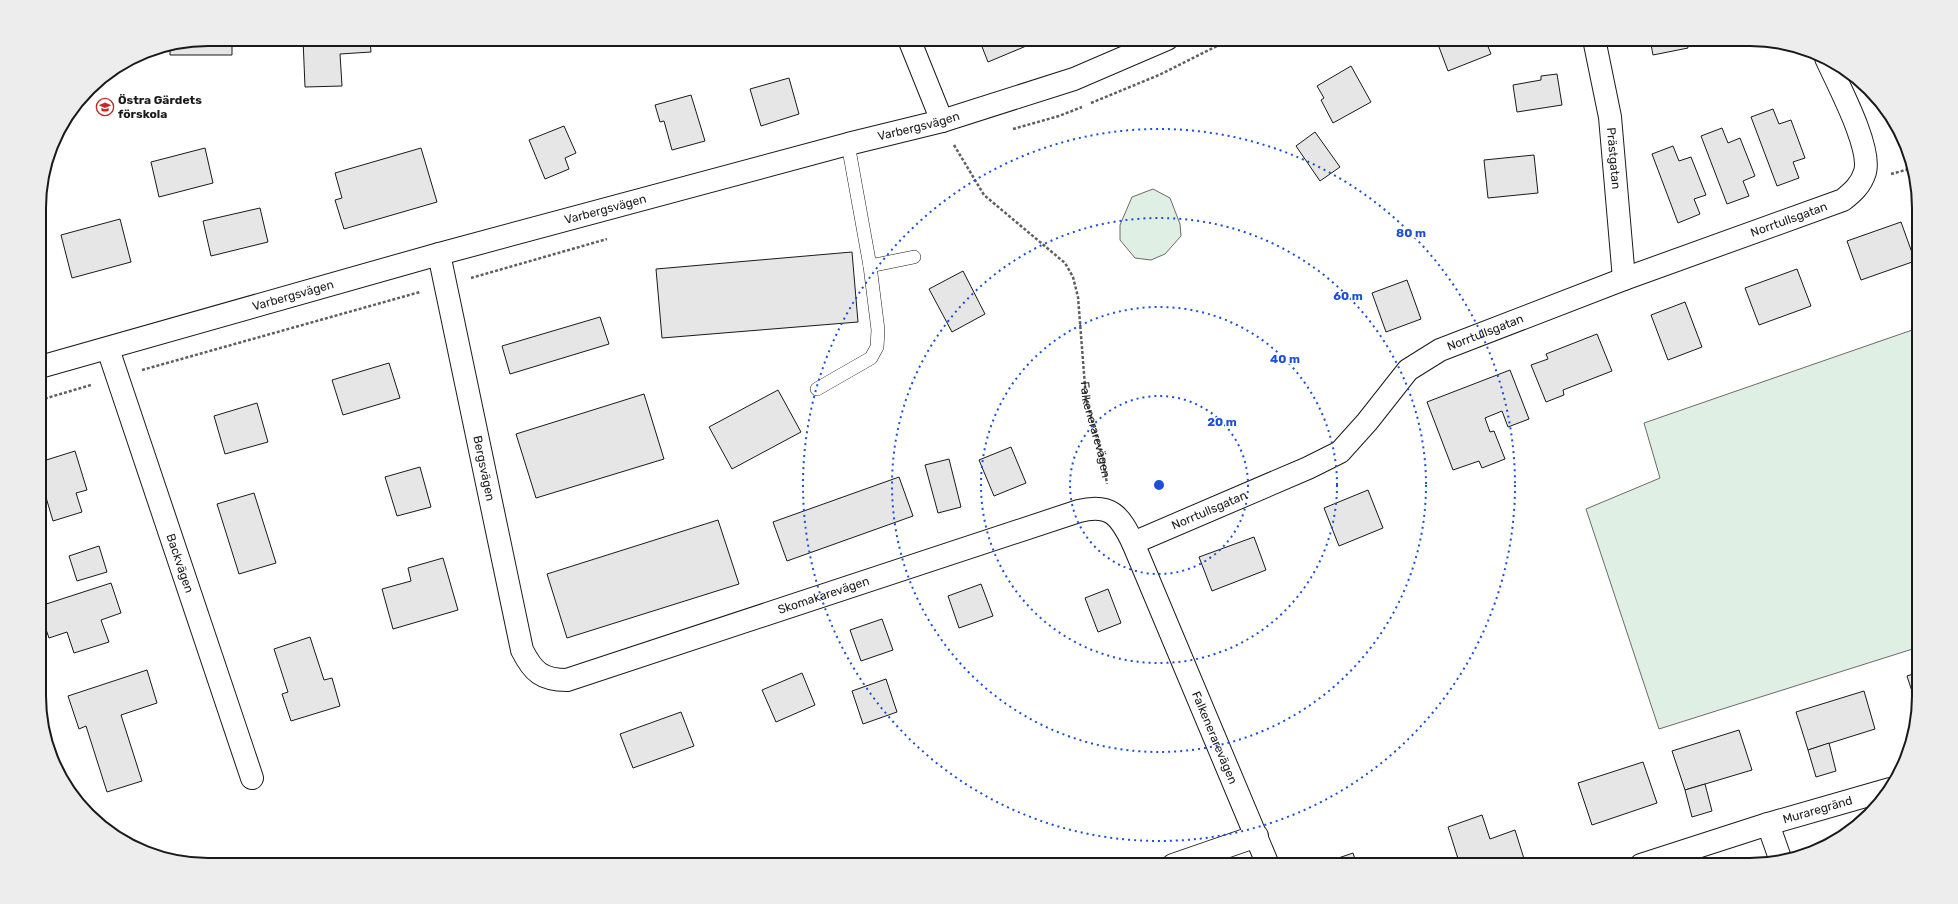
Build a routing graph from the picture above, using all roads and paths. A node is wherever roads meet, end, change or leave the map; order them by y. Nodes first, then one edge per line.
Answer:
1 (912, 46) edge
2 (1151, 46) edge
3 (1595, 46) edge
4 (1830, 68) edge
5 (942, 122) junction
6 (848, 144) junction
7 (439, 254) junction
8 (914, 257) dead end
9 (870, 266) junction
10 (1624, 279) junction
11 (108, 349) junction
12 (46, 365) edge
13 (817, 389) dead end
14 (1106, 508) junction
15 (1133, 543) junction
16 (542, 676) joint
17 (252, 778) dead end
18 (1880, 792) edge
19 (1768, 824) junction
20 (1257, 836) junction
21 (1779, 855) edge
22 (1193, 858) edge
23 (1265, 858) edge
24 (1664, 858) edge

1 - 5 street
2 - 5 street, Varbergsvägen
3 - 10 street, Prästgatan
4 - 10 street, Norrtullsgatan
5 - 6 street, Varbergsvägen
5 - 14 path, Falkenerarevägen
6 - 7 street, Varbergsvägen
6 - 9 lane
7 - 11 street, Varbergsvägen
7 - 16 street, Bergsvägen
8 - 9 lane
9 - 13 lane
10 - 15 street, Norrtullsgatan
11 - 12 street, Varbergsvägen
11 - 17 street, Backvägen
14 - 15 street, Falkenerarevägen
14 - 16 street, Skomakarevägen
15 - 20 street, Falkenerarevägen
18 - 19 street, Muraregränd
19 - 21 street, Muraregränd
19 - 24 street, Muraregränd
20 - 22 street
20 - 23 street, Falkenerarevägen

